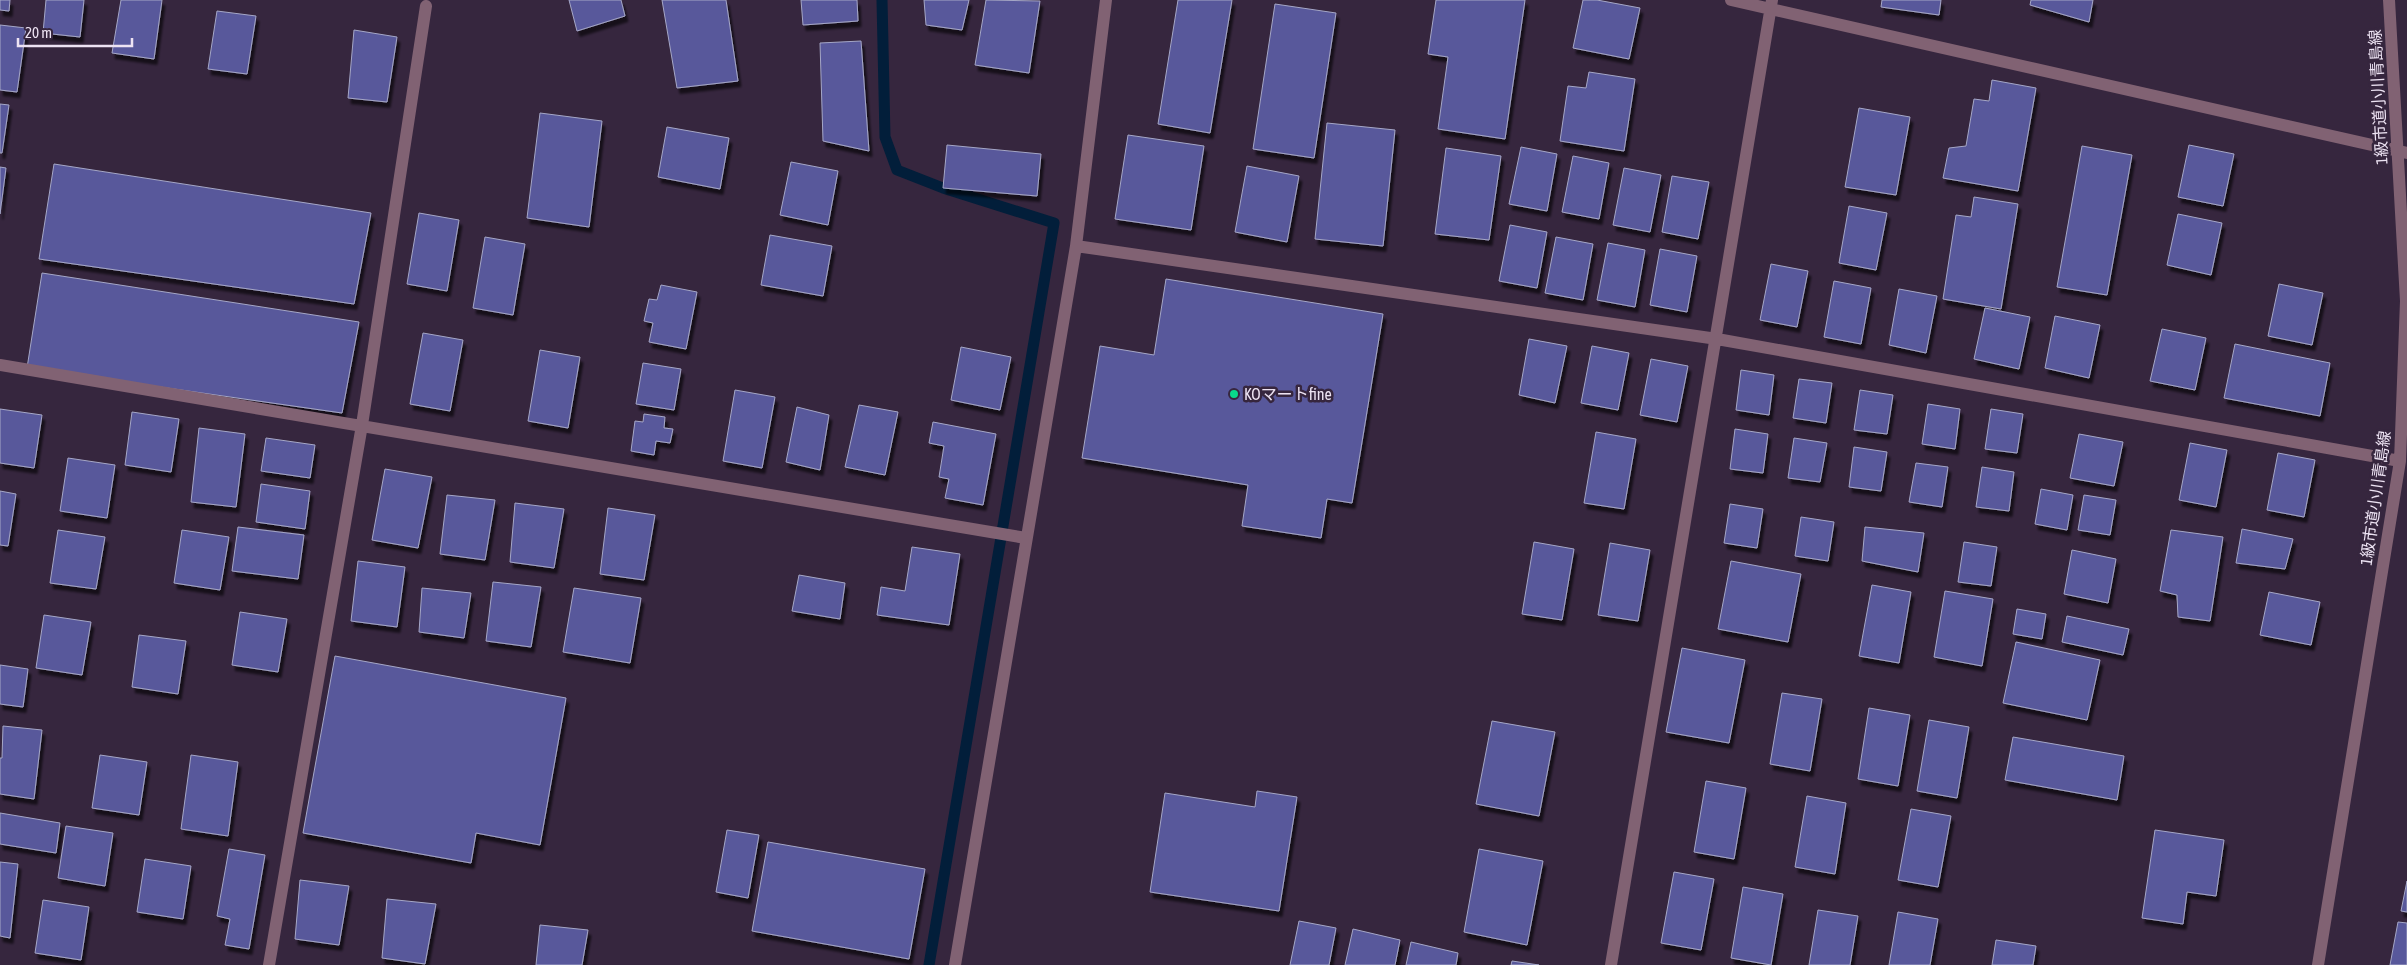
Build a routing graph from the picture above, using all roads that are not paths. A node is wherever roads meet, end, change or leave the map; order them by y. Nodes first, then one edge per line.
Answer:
1 (1106, 0) edge
2 (1732, 0) edge
3 (2389, 0) edge
4 (1771, 5) edge
5 (426, 6) dead end
6 (2402, 152) edge
7 (1076, 246) junction
8 (1717, 339) junction
9 (0, 365) edge
10 (362, 425) junction
11 (2400, 460) junction
12 (1026, 538) junction
13 (269, 965) edge
14 (955, 965) edge
15 (1611, 965) edge
16 (2318, 965) edge

1 - 7 street
2 - 4 street
3 - 6 street, 1級市道小川青島線
4 - 6 street
4 - 8 street
5 - 10 street
6 - 11 street, 1級市道小川青島線
7 - 8 street
7 - 12 street
8 - 11 street
8 - 15 street
9 - 10 street
10 - 12 street
10 - 13 street
11 - 16 street, 1級市道小川青島線
12 - 14 street

